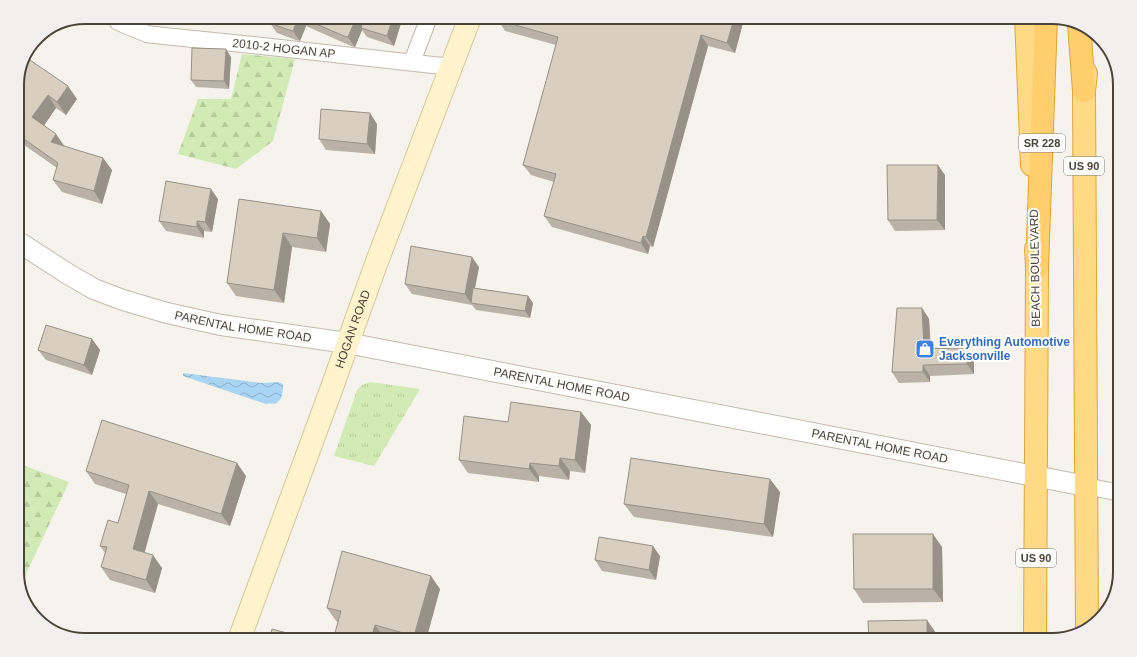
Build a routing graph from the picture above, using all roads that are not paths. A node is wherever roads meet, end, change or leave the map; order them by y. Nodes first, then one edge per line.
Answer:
1 (123, 24) edge
2 (426, 24) edge
3 (467, 24) edge
4 (1026, 24) edge
5 (1046, 24) edge
6 (1079, 31) edge
7 (1089, 37) edge
8 (412, 62) junction
9 (451, 67) junction
10 (1084, 91) junction
11 (24, 246) edge
12 (1037, 268) junction
13 (347, 343) junction
14 (1036, 476) junction
15 (1086, 486) junction
16 (1113, 491) edge
17 (1087, 622) edge
18 (242, 633) edge
19 (1035, 633) edge

1 - 8 street, 2010-2 HOGAN AP
2 - 8 street
3 - 9 main road, HOGAN ROAD
4 - 12 highway, BEACH BOULEVARD / US 90
5 - 12 highway, SR 228
6 - 10 highway
7 - 10 highway, US 90
8 - 9 street, 2010-2 HOGAN AP
9 - 13 main road, HOGAN ROAD
10 - 15 highway, US 90
11 - 13 street, PARENTAL HOME ROAD
12 - 14 highway, BEACH BOULEVARD / US 90
13 - 14 street, PARENTAL HOME ROAD
13 - 18 main road, HOGAN ROAD
14 - 15 street, PARENTAL HOME ROAD
14 - 19 highway, BEACH BOULEVARD / US 90
15 - 16 street, PARENTAL HOME ROAD
15 - 17 highway, US 90

